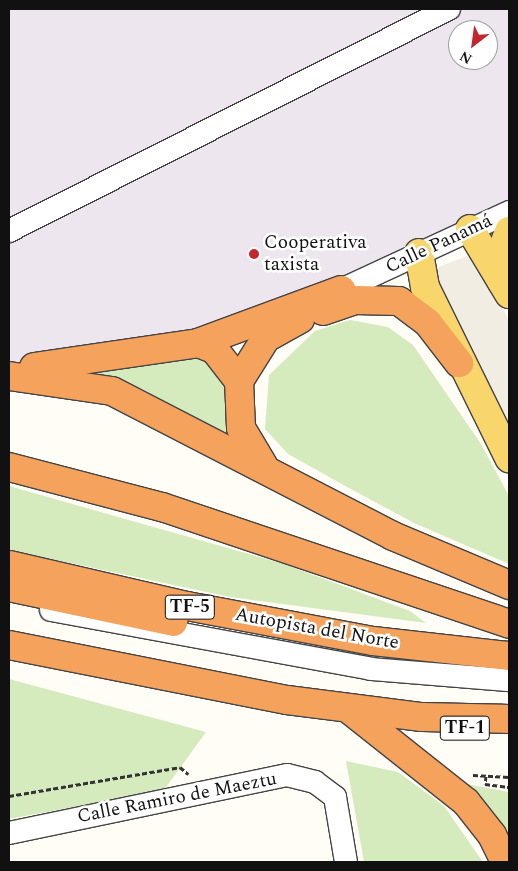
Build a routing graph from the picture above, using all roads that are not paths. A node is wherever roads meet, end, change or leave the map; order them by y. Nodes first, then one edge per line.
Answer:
1 (448, 9) edge
2 (509, 212) edge
3 (470, 230) junction
4 (9, 231) edge
5 (509, 231) edge
6 (420, 252) junction
7 (506, 289) edge
8 (341, 290) junction
9 (302, 317) junction
10 (198, 343) junction
11 (459, 363) junction
12 (9, 375) edge
13 (239, 382) junction
14 (509, 458) edge
15 (263, 465) junction
16 (9, 467) edge
17 (9, 565) edge
18 (509, 585) edge
19 (9, 587) edge
20 (9, 600) edge
21 (504, 619) edge
22 (372, 641) junction
23 (9, 645) edge
24 (509, 662) edge
25 (350, 710) junction
26 (422, 717) junction
27 (509, 719) edge
28 (509, 739) edge
29 (9, 833) edge
30 (346, 862) edge
31 (505, 862) edge

1 - 4 street
2 - 3 street, Calle Panamá
3 - 6 street, Calle Panamá
3 - 7 main road
5 - 7 main road
6 - 8 street, Calle Panamá
6 - 11 main road
8 - 9 highway
8 - 10 highway
9 - 11 highway
9 - 13 highway
10 - 12 highway
10 - 13 highway
11 - 14 main road
12 - 15 highway
13 - 15 highway
15 - 18 highway
16 - 21 highway
17 - 22 highway, Autopista del Norte / TF-5
19 - 22 highway
20 - 24 street
22 - 24 highway, Autopista del Norte / TF-5
23 - 25 highway
25 - 26 highway
25 - 31 highway
26 - 27 highway
26 - 28 highway, TF-1
29 - 30 street, Calle Ramiro de Maeztu

